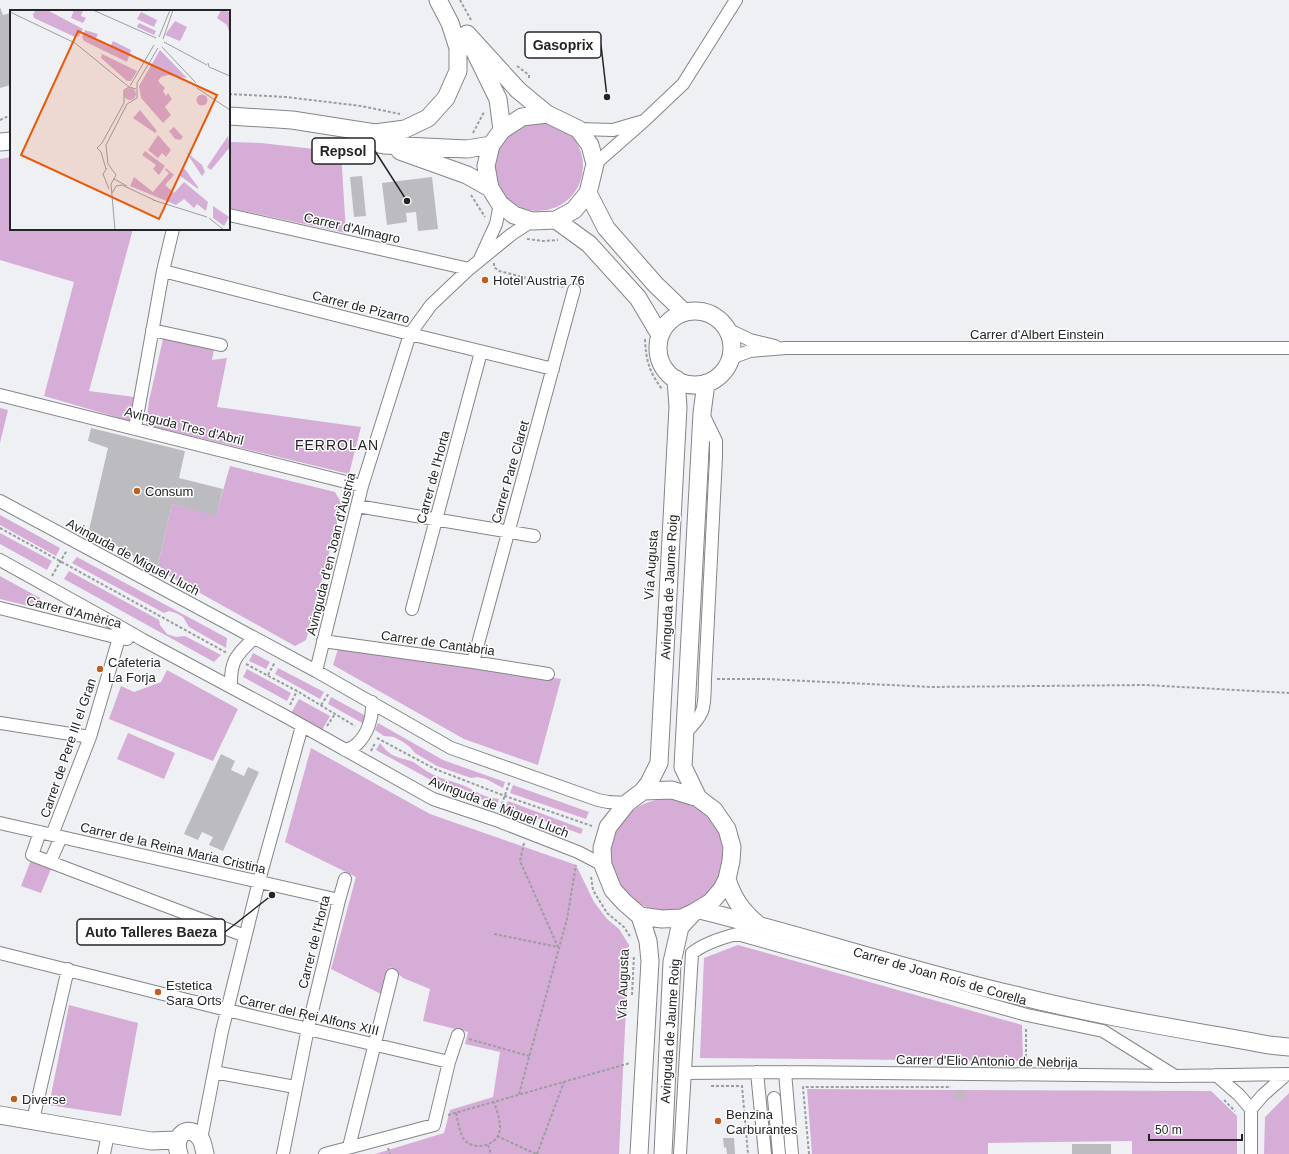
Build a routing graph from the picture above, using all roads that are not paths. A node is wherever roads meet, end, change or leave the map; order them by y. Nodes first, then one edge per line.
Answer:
1 (438, 0) edge
2 (448, 0) edge
3 (736, 0) edge
4 (467, 34) junction
5 (547, 114) junction
6 (230, 116) edge
7 (645, 120) junction
8 (230, 126) edge
9 (578, 129) junction
10 (502, 130) junction
11 (10, 141) edge
12 (0, 142) edge
13 (384, 145) junction
14 (491, 145) junction
15 (595, 164) junction
16 (490, 188) junction
17 (588, 194) junction
18 (500, 204) junction
19 (230, 215) edge
20 (556, 220) junction
21 (532, 221) junction
22 (173, 230) edge
23 (474, 265) junction
24 (163, 271) junction
25 (574, 290) road end
26 (684, 312) junction
27 (727, 329) junction
28 (152, 330) junction
29 (410, 334) junction
30 (652, 337) junction
31 (221, 345) dead end
32 (786, 348) junction
33 (1289, 348) edge
34 (481, 352) junction
35 (731, 358) junction
36 (553, 369) junction
37 (676, 380) junction
38 (706, 383) junction
39 (0, 395) edge
40 (702, 413) junction
41 (135, 428) junction
42 (362, 486) junction
43 (0, 501) edge
44 (357, 506) junction
45 (436, 519) junction
46 (508, 532) junction
47 (534, 536) dead end
48 (0, 560) edge
49 (0, 608) edge
50 (412, 609) dead end
51 (118, 625) junction
52 (120, 638) junction
53 (254, 638) junction
54 (143, 640) junction
55 (323, 641) junction
56 (473, 662) junction
57 (316, 670) junction
58 (548, 674) dead end
59 (230, 687) junction
60 (372, 702) junction
61 (0, 723) edge
62 (302, 726) junction
63 (685, 733) junction
64 (90, 737) junction
65 (345, 750) junction
66 (643, 791) junction
67 (698, 798) junction
68 (627, 803) junction
69 (0, 823) edge
70 (40, 832) junction
71 (57, 836) junction
72 (590, 858) junction
73 (50, 862) junction
74 (345, 879) dead end
75 (727, 879) junction
76 (259, 882) junction
77 (339, 900) junction
78 (697, 911) junction
79 (640, 916) junction
80 (756, 924) junction
81 (245, 936) junction
82 (0, 953) edge
83 (692, 954) joint
84 (68, 969) junction
85 (392, 975) dead end
86 (227, 1010) junction
87 (308, 1028) junction
88 (458, 1035) road end
89 (375, 1044) junction
90 (1289, 1047) edge
91 (449, 1062) junction
92 (214, 1072) junction
93 (757, 1072) junction
94 (785, 1072) junction
95 (685, 1073) junction
96 (1288, 1074) edge
97 (1216, 1075) junction
98 (1175, 1076) junction
99 (296, 1087) junction
100 (774, 1098) dead end
101 (1252, 1109) junction
102 (0, 1115) edge
103 (33, 1120) junction
104 (108, 1134) junction
105 (188, 1145) edge
106 (349, 1147) junction
107 (104, 1154) edge
108 (283, 1154) edge
109 (325, 1154) edge
110 (639, 1154) edge
111 (663, 1154) edge
112 (680, 1154) edge
113 (765, 1154) edge
114 (779, 1154) edge
115 (792, 1154) edge
116 (1250, 1154) edge

1 - 6 main road
2 - 4 main road
3 - 7 street
4 - 5 main road
4 - 10 main road
5 - 9 main road
5 - 10 main road
7 - 9 street
7 - 15 street
8 - 13 main road
9 - 15 main road
10 - 14 main road
11 - 12 main road
13 - 14 main road
13 - 16 main road
14 - 16 main road
15 - 17 main road
16 - 18 main road
17 - 20 main road
17 - 26 main road
18 - 21 main road
18 - 23 street, Avinguda d'en Joan d'Àustria
19 - 23 street, Carrer d'Almagro
20 - 21 main road
20 - 30 main road
21 - 23 street, Avinguda d'en Joan d'Àustria
22 - 24 street
23 - 29 street, Avinguda d'en Joan d'Àustria
24 - 28 street
24 - 29 street, Carrer de Pizarro
25 - 36 street, Carrer Pare Claret
26 - 27 main road
26 - 30 main road
27 - 32 street, Carrer d'Albert Einstein
27 - 35 main road
28 - 31 street
28 - 41 street
29 - 34 street, Carrer de Pizarro
29 - 42 street, Avinguda d'en Joan d'Àustria
30 - 37 main road
32 - 33 street, Carrer d'Albert Einstein
32 - 35 street, Carrer d'Albert Einstein
34 - 36 street, Carrer de Pizarro
34 - 45 street, Carrer de l'Horta
35 - 38 main road
36 - 46 street, Carrer Pare Claret
37 - 38 main road
37 - 66 main road, Avinguda de Jaume Roig
38 - 40 main road, Avinguda de Jaume Roig
39 - 41 street, Avinguda Tres d'Abril
40 - 63 main road, Avinguda de Jaume Roig
40 - 63 street
41 - 42 street, Avinguda Tres d'Abril
42 - 44 street, Avinguda d'en Joan d'Àustria
43 - 53 street, Avinguda de Miguel Lluch
44 - 45 street
44 - 55 street, Avinguda d'en Joan d'Àustria
45 - 46 street
45 - 50 street, Carrer de l'Horta
46 - 47 street
46 - 56 street, Carrer Pare Claret
48 - 51 street, Avinguda de Miguel Lluch
49 - 52 street, Carrer d'Amèrica
51 - 52 street, Carrer de Pere III el Gran
51 - 54 street, Avinguda de Miguel Lluch
52 - 54 street, Carrer d'Amèrica
52 - 64 street, Carrer de Pere III el Gran
53 - 57 street, Avinguda de Miguel Lluch
53 - 59 street
54 - 59 street, Avinguda de Miguel Lluch
55 - 56 street, Carrer de Cantàbria
55 - 57 street, Avinguda d'en Joan d'Àustria
56 - 58 street, Carrer de Cantàbria
57 - 60 street, Avinguda de Miguel Lluch
59 - 62 street, Avinguda de Miguel Lluch
60 - 65 street
60 - 68 street, Avinguda de Miguel Lluch
61 - 64 street
62 - 65 street, Avinguda de Miguel Lluch
62 - 76 street
63 - 67 main road, Avinguda de Jaume Roig
64 - 71 street, Carrer de Pere III el Gran
65 - 72 street, Avinguda de Miguel Lluch
66 - 67 main road
66 - 68 main road
67 - 75 main road
68 - 72 main road
69 - 70 street, Carrer de la Reina Maria Cristina
70 - 71 street, Carrer de la Reina Maria Cristina
70 - 73 street
71 - 73 street, Carrer de Pere III el Gran
71 - 76 street, Carrer de la Reina Maria Cristina
72 - 79 main road
73 - 81 street
74 - 77 street, Carrer de l'Horta
75 - 78 main road
75 - 80 main road
76 - 77 street, Carrer de la Reina Maria Cristina
76 - 81 street
77 - 87 street, Carrer de l'Horta
78 - 79 main road
78 - 80 main road
78 - 111 main road, Avinguda de Jaume Roig
79 - 110 main road, Avinguda de Jaume Roig
80 - 90 main road
81 - 86 street
82 - 84 street, Carrer del Rei Alfons XIII
83 - 95 street, Avinguda de Jaume Roig
83 - 98 street, Carrer de Joan Roís de Corella
84 - 86 street, Carrer del Rei Alfons XIII
84 - 103 street
85 - 89 street
86 - 87 street, Carrer del Rei Alfons XIII
86 - 92 street
87 - 89 street, Carrer del Rei Alfons XIII
87 - 99 street, Carrer de l'Horta
88 - 91 street
89 - 91 street, Carrer del Rei Alfons XIII
89 - 106 street
91 - 106 street
92 - 99 street
92 - 105 street
93 - 94 street, Carrer d'Elio Antonio de Nebrija
93 - 95 street, Carrer d'Elio Antonio de Nebrija
93 - 113 street
94 - 98 street, Carrer d'Elio Antonio de Nebrija
94 - 115 street
95 - 112 street, Avinguda de Jaume Roig
96 - 97 street, Carrer d'Elio Antonio de Nebrija
96 - 101 street
97 - 98 street, Carrer d'Elio Antonio de Nebrija
97 - 101 street
99 - 108 street, Carrer de l'Horta
100 - 114 street
101 - 116 street
102 - 103 main road
103 - 104 main road
104 - 105 main road
104 - 107 street
106 - 109 street

